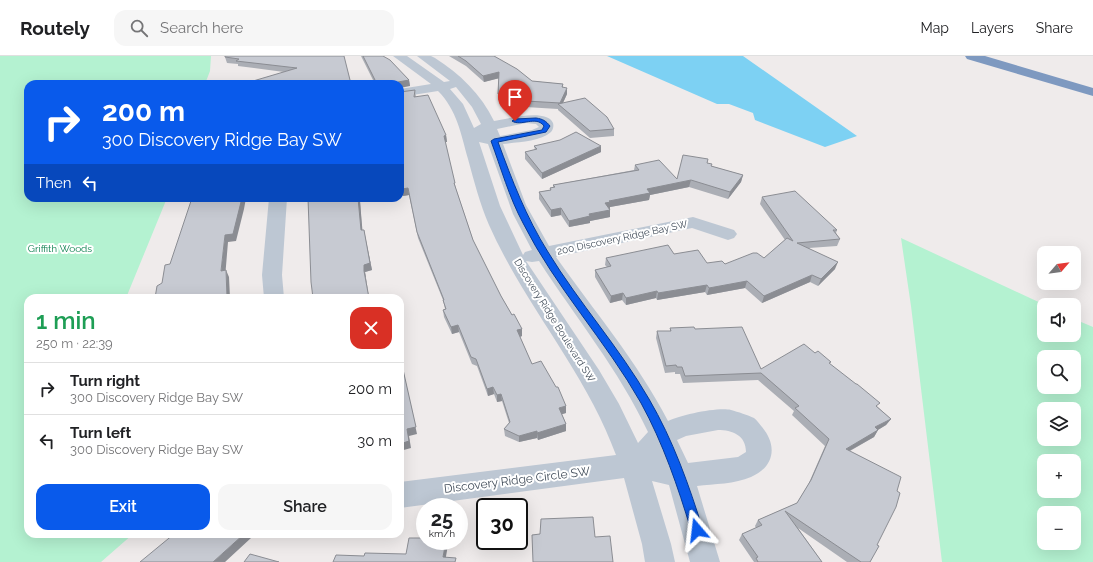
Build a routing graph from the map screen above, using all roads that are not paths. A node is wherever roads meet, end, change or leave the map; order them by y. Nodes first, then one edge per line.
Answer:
1 (399, 56) edge
2 (423, 56) edge
3 (972, 56) edge
4 (450, 85) junction
5 (404, 92) edge
6 (1093, 92) edge
7 (492, 133) junction
8 (470, 136) junction
9 (278, 202) edge
10 (728, 234) dead end
11 (544, 253) junction
12 (516, 259) junction
13 (274, 294) edge
14 (662, 435) junction
15 (634, 465) junction
16 (680, 476) junction
17 (404, 494) edge
18 (660, 562) edge
19 (705, 562) edge

1 - 4 street, Discovery Ridge Boulevard SW
2 - 4 street, Discovery Ridge Boulevard SW
3 - 6 highway
4 - 5 street
4 - 7 street, Discovery Ridge Boulevard SW
4 - 8 street, Discovery Ridge Boulevard SW
7 - 8 street
7 - 11 street, Discovery Ridge Boulevard SW
8 - 12 street, Discovery Ridge Boulevard SW
9 - 13 street
10 - 11 street, 200 Discovery Ridge Bay SW
11 - 12 street, 200 Discovery Ridge Bay SW
11 - 14 street, Discovery Ridge Boulevard SW
12 - 15 street, Discovery Ridge Boulevard SW
14 - 15 street
14 - 16 street, Discovery Ridge Boulevard SW
14 - 16 street
15 - 16 street
15 - 17 street, Discovery Ridge Circle SW
15 - 18 street, Discovery Ridge Boulevard SW
16 - 19 street, Discovery Ridge Boulevard SW

